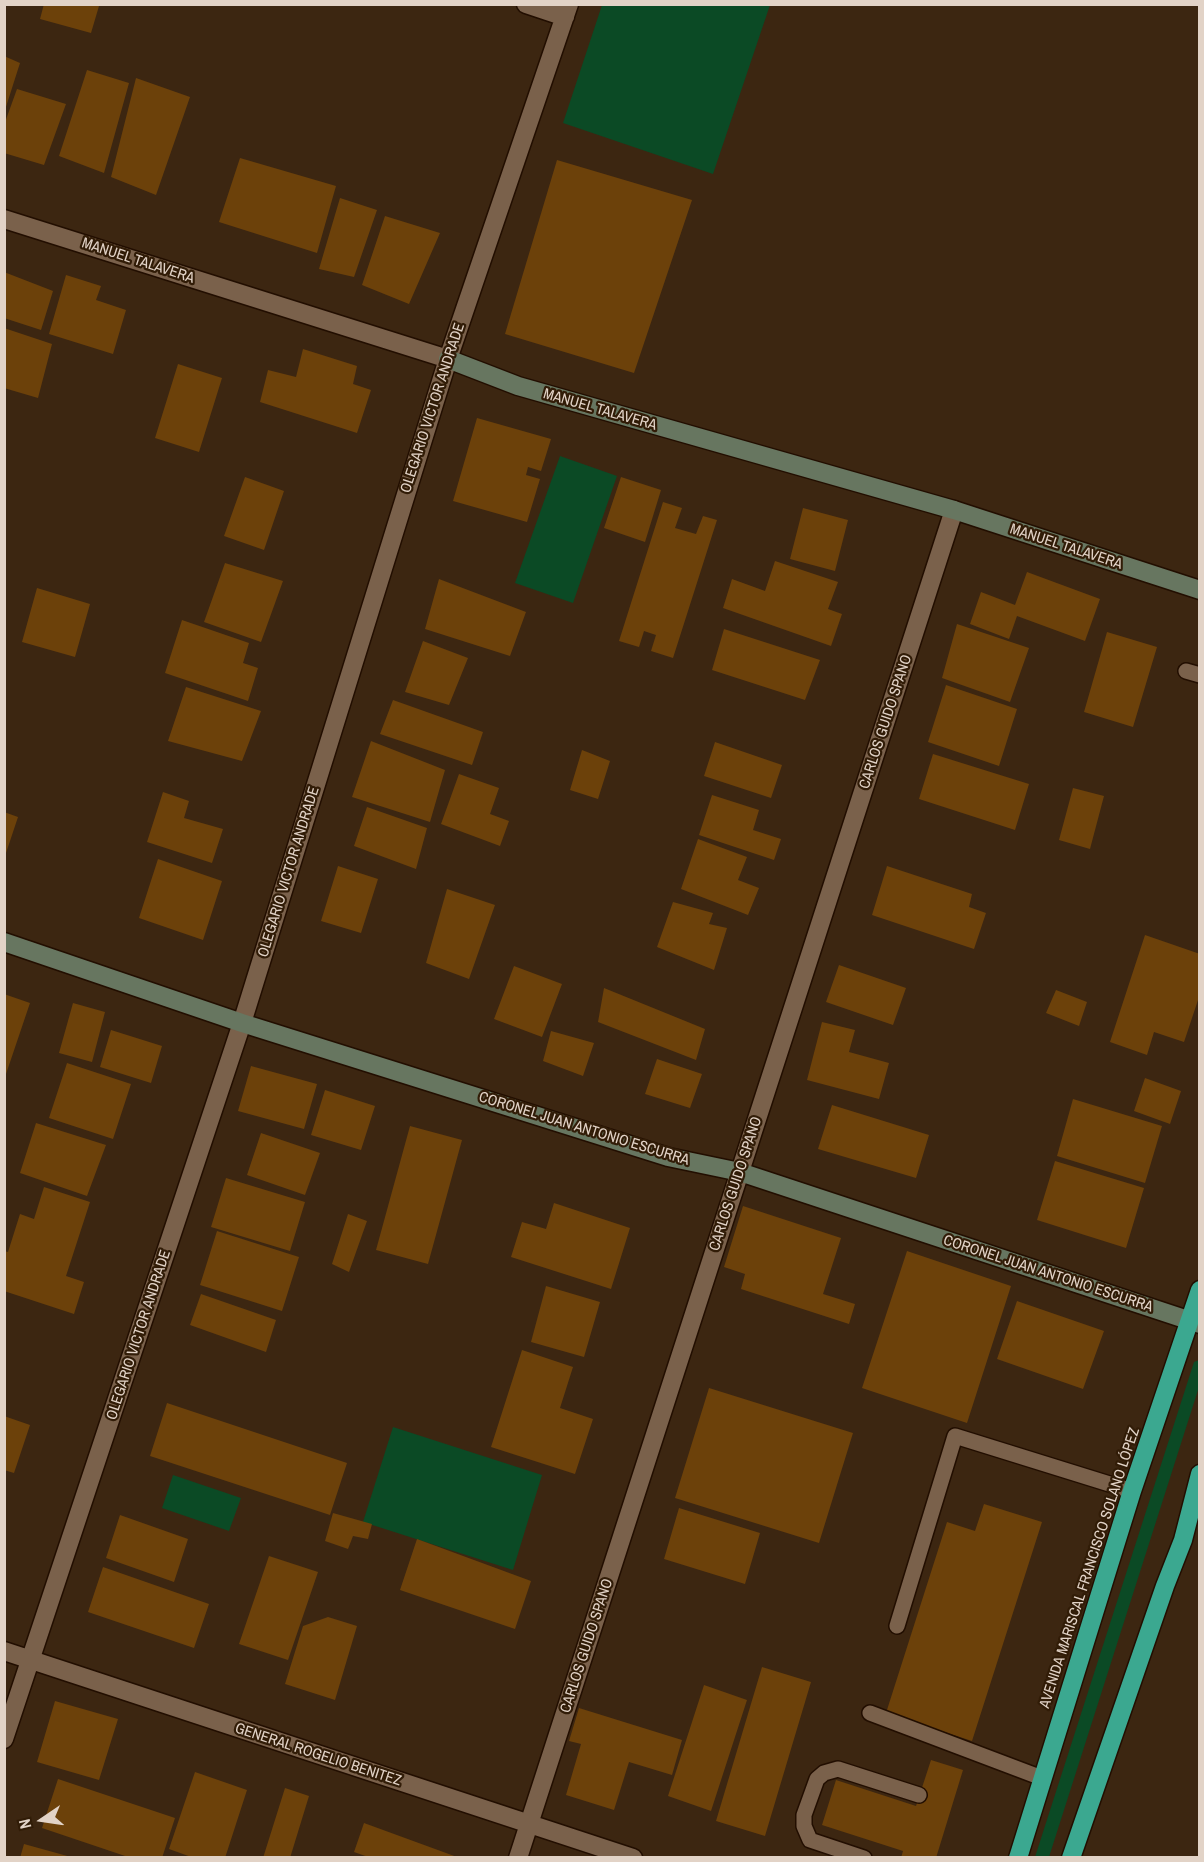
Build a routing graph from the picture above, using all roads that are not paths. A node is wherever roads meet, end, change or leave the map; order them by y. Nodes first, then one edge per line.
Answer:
1 (526, 4) edge
2 (567, 11) edge
3 (4, 219) edge
4 (448, 359) junction
5 (954, 510) junction
6 (1200, 590) edge
7 (4, 942) edge
8 (242, 1023) junction
9 (740, 1172) junction
10 (1200, 1290) edge
11 (1195, 1322) edge
12 (1199, 1476) edge
13 (1132, 1491) junction
14 (897, 1626) dead end
15 (4, 1652) edge
16 (31, 1659) junction
17 (870, 1713) dead end
18 (4, 1739) edge
19 (1042, 1778) junction
20 (920, 1795) dead end
21 (529, 1826) junction
22 (518, 1857) edge
23 (633, 1857) edge
24 (864, 1857) edge
25 (1018, 1857) edge
26 (1071, 1857) edge

1 - 2 street
2 - 4 street, OLEGARIO VICTOR ANDRADE
3 - 4 street, MANUEL TALAVERA
4 - 5 street, MANUEL TALAVERA
4 - 8 street, OLEGARIO VICTOR ANDRADE
5 - 6 street, MANUEL TALAVERA
5 - 9 street, CARLOS GUIDO SPANO
7 - 8 street, CORONEL JUAN ANTONIO ESCURRA
8 - 9 street, CORONEL JUAN ANTONIO ESCURRA
8 - 16 street, OLEGARIO VICTOR ANDRADE
9 - 11 street, CORONEL JUAN ANTONIO ESCURRA
9 - 21 street, CARLOS GUIDO SPANO
10 - 11 highway, AVENIDA MARISCAL FRANCISCO SOLANO LÓPEZ
11 - 13 highway, AVENIDA MARISCAL FRANCISCO SOLANO LÓPEZ
12 - 26 highway
13 - 14 lane
13 - 19 highway, AVENIDA MARISCAL FRANCISCO SOLANO LÓPEZ
15 - 16 street, GENERAL ROGELIO BENITEZ
16 - 18 street, OLEGARIO VICTOR ANDRADE
16 - 21 street, GENERAL ROGELIO BENITEZ
17 - 19 lane
19 - 25 highway, AVENIDA MARISCAL FRANCISCO SOLANO LÓPEZ
20 - 24 lane
21 - 22 street, CARLOS GUIDO SPANO
21 - 23 street, GENERAL ROGELIO BENITEZ

